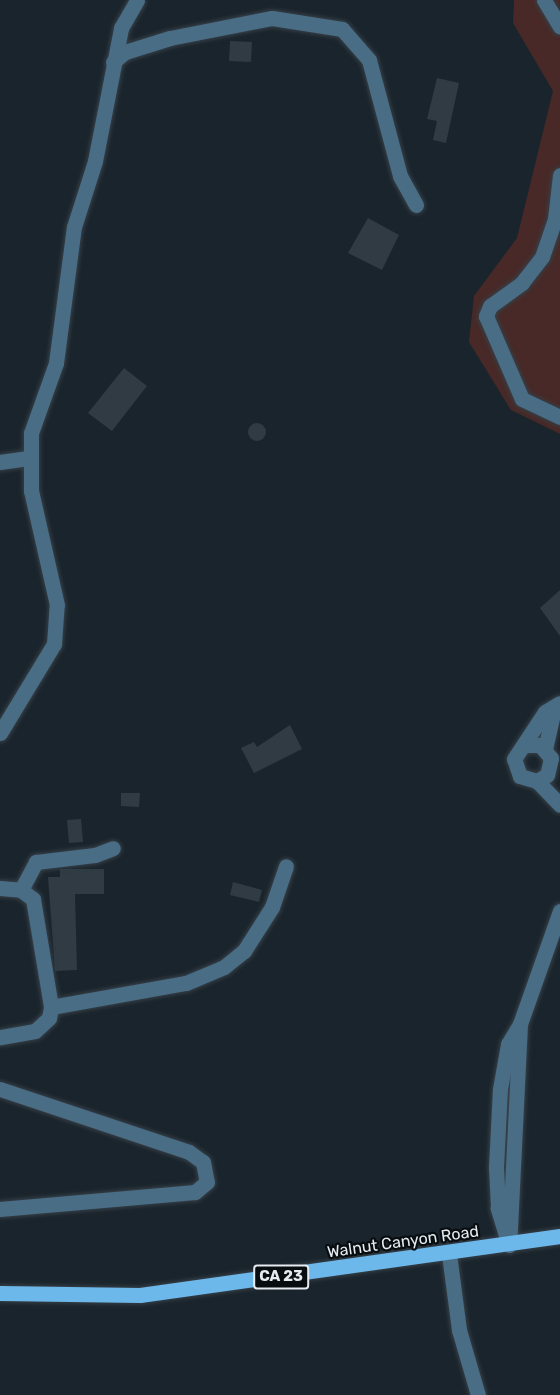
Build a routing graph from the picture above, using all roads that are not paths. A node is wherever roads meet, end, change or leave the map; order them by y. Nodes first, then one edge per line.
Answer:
1 (137, 0) edge
2 (544, 0) edge
3 (560, 27) edge
4 (113, 62) junction
5 (560, 176) edge
6 (416, 205) dead end
7 (560, 417) edge
8 (30, 458) junction
9 (0, 462) edge
10 (557, 706) edge
11 (0, 733) edge
12 (525, 745) junction
13 (545, 749) junction
14 (537, 781) junction
15 (560, 805) edge
16 (113, 848) dead end
17 (286, 866) dead end
18 (0, 888) edge
19 (21, 890) junction
20 (560, 911) edge
21 (51, 1007) junction
22 (0, 1037) edge
23 (0, 1089) edge
24 (0, 1209) edge
25 (560, 1236) edge
26 (509, 1245) junction
27 (449, 1254) junction
28 (0, 1293) edge
29 (478, 1395) edge

1 - 4 street
2 - 3 street
4 - 6 street
4 - 8 street
5 - 7 street
8 - 9 street
8 - 11 street
10 - 12 street
10 - 13 street
12 - 13 street
12 - 14 street
13 - 14 street
14 - 15 street
16 - 19 street
17 - 21 street
18 - 19 street
19 - 21 street
20 - 26 street
21 - 22 street
23 - 24 street
25 - 26 main road, Walnut Canyon Road / CA 23
26 - 27 main road, Walnut Canyon Road / CA 23
27 - 28 main road, Walnut Canyon Road / CA 23
27 - 29 street

